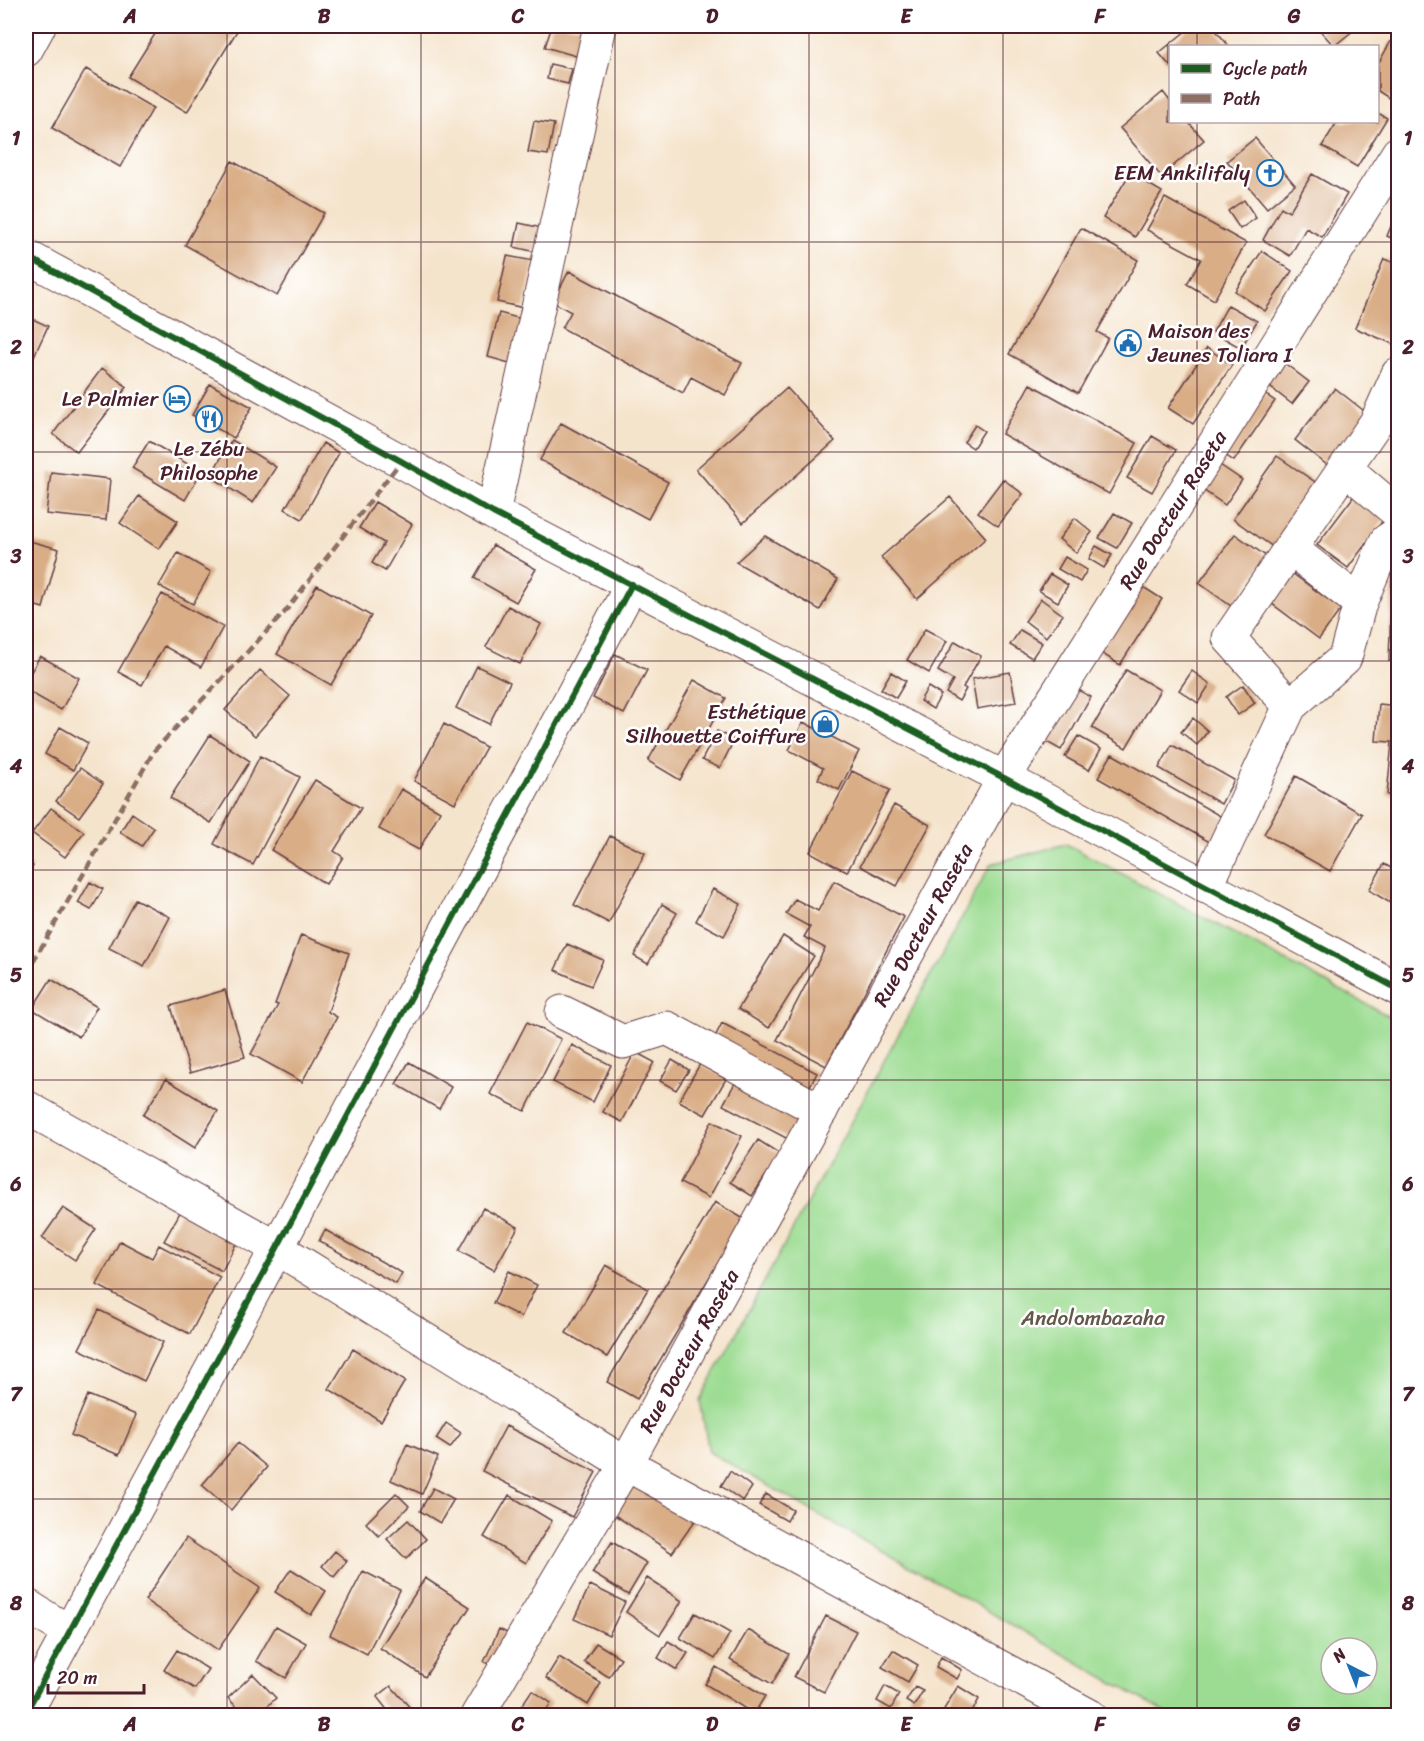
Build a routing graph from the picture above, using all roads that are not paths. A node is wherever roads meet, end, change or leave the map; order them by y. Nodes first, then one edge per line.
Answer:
1 (39, 26) edge
2 (600, 26) edge
3 (26, 50) edge
4 (1398, 153) edge
5 (26, 256) edge
6 (1398, 374) edge
7 (1345, 468) junction
8 (493, 513) junction
9 (1398, 513) edge
10 (1398, 533) edge
11 (1290, 548) junction
12 (632, 584) junction
13 (1360, 603) junction
14 (1290, 706) junction
15 (1004, 778) junction
16 (1206, 886) junction
17 (1398, 989) edge
18 (562, 1012) dead end
19 (26, 1107) edge
20 (821, 1111) junction
21 (277, 1248) junction
22 (626, 1464) junction
23 (26, 1605) edge
24 (69, 1632) junction
25 (26, 1712) edge
26 (477, 1716) edge
27 (1090, 1716) edge

1 - 3 street
2 - 8 street
4 - 15 street, Rue Docteur Raseta
5 - 8 street
6 - 7 street
7 - 9 street
7 - 11 street
8 - 12 street
10 - 13 street
11 - 13 street
11 - 14 street
12 - 15 street
12 - 21 street
13 - 14 street
14 - 16 street
15 - 16 street
15 - 20 street, Rue Docteur Raseta
16 - 17 street
18 - 20 street
19 - 21 street
20 - 22 street, Rue Docteur Raseta
21 - 22 street
21 - 24 street
22 - 26 street, Rue Docteur Raseta
22 - 27 street
23 - 24 street
24 - 25 street

